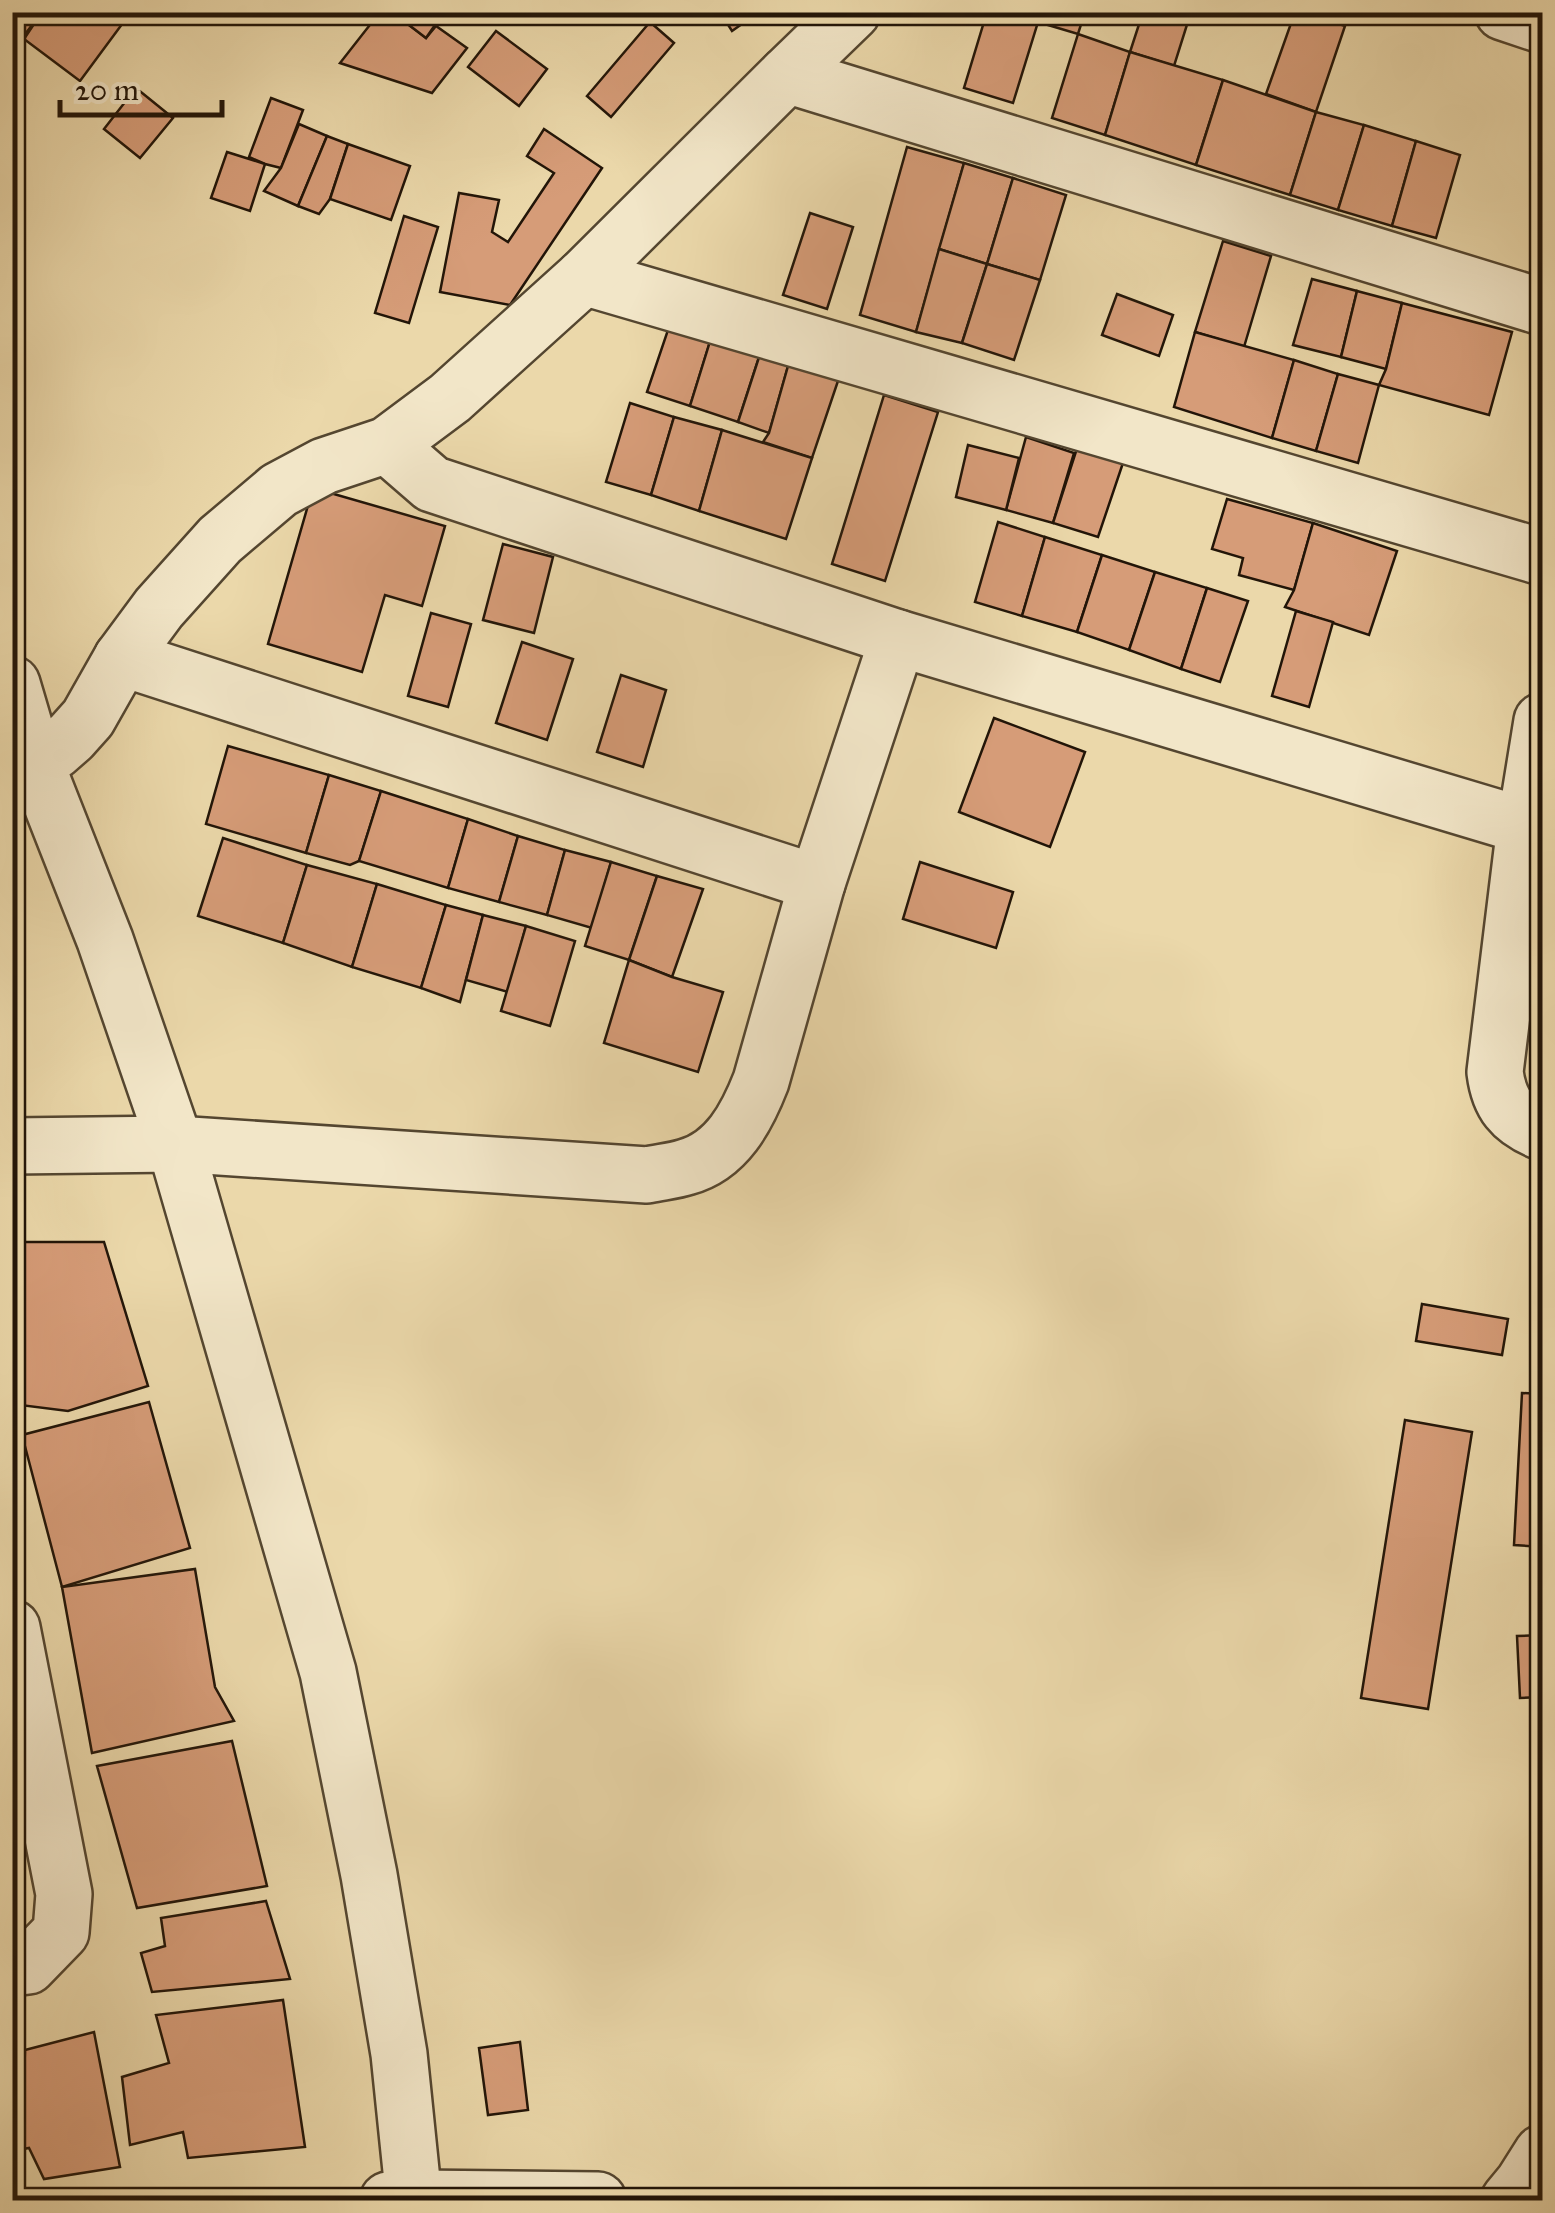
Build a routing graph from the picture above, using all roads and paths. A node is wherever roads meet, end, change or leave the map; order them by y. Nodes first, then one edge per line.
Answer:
1 (852, 12) edge
2 (1503, 12) edge
3 (1542, 26) edge
4 (787, 74) junction
5 (584, 278) junction
6 (1542, 307) edge
7 (387, 445) junction
8 (1542, 558) edge
9 (898, 638) junction
10 (122, 658) junction
11 (12, 684) edge
12 (1542, 721) edge
13 (35, 762) junction
14 (1525, 826) junction
15 (816, 883) junction
16 (1542, 1132) edge
17 (175, 1144) junction
18 (12, 1146) edge
19 (12, 1628) edge
20 (12, 1968) edge
21 (1542, 2153) edge
22 (406, 2200) edge
23 (598, 2200) edge
24 (1508, 2200) edge

1 - 4 street
2 - 3 street
4 - 5 street
4 - 6 street
5 - 7 street
5 - 8 street
7 - 9 street
7 - 10 street
9 - 14 street
9 - 15 street
10 - 13 street
10 - 15 street
11 - 13 street
12 - 14 street
13 - 17 street
14 - 16 street
15 - 17 street
17 - 18 street
17 - 22 street
19 - 20 street
21 - 24 street
22 - 23 street

